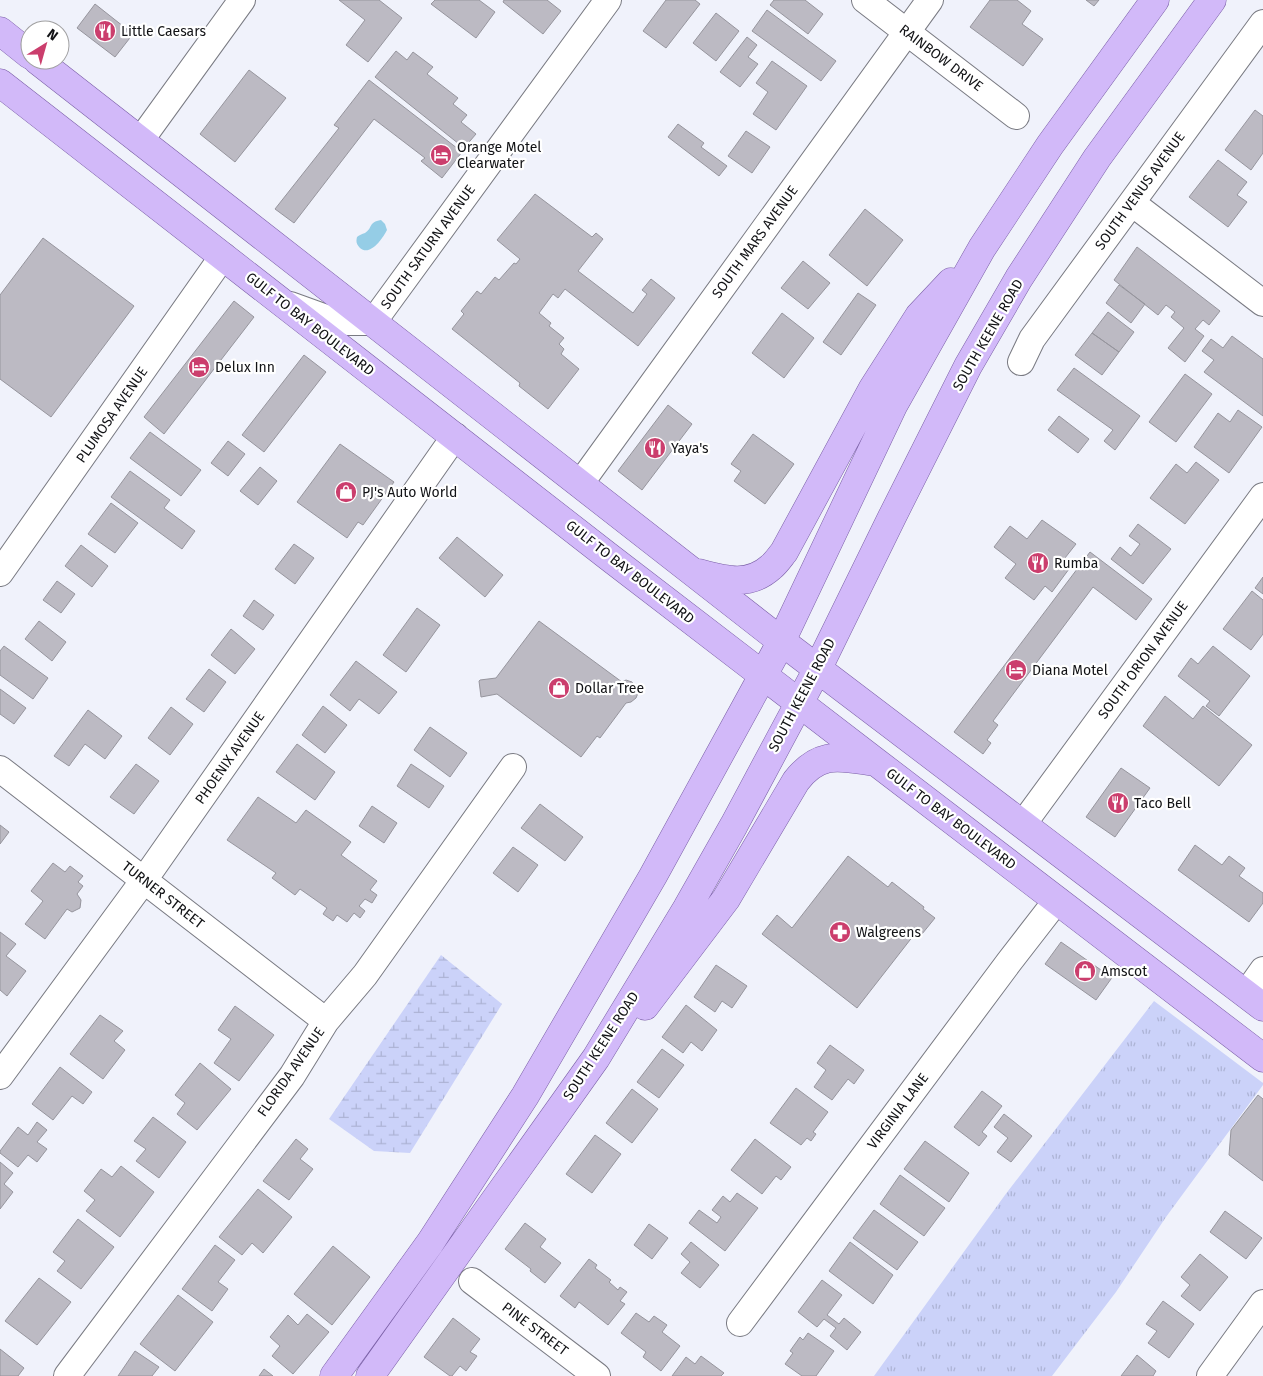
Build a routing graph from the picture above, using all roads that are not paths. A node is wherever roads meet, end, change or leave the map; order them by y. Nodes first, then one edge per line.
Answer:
1 (242, 0) edge
2 (608, 0) edge
3 (865, 0) edge
4 (930, 0) edge
5 (1155, 0) edge
6 (1212, 0) edge
7 (1263, 23) edge
8 (0, 31) edge
9 (906, 32) junction
10 (20, 46) edge
11 (50, 70) edge
12 (0, 83) edge
13 (1016, 116) dead end
14 (140, 141) junction
15 (1132, 203) junction
16 (982, 248) junction
17 (223, 256) junction
18 (284, 303) junction
19 (1263, 303) edge
20 (372, 322) junction
21 (1021, 362) dead end
22 (456, 436) junction
23 (580, 484) junction
24 (1263, 496) edge
25 (693, 571) junction
26 (0, 574) edge
27 (781, 641) junction
28 (818, 668) junction
29 (764, 676) junction
30 (798, 702) junction
31 (876, 762) junction
32 (513, 767) dead end
33 (0, 769) edge
34 (1023, 824) junction
35 (144, 880) junction
36 (1057, 900) junction
37 (1263, 970) edge
38 (1254, 1000) edge
39 (326, 1021) junction
40 (596, 1058) junction
41 (1263, 1058) edge
42 (0, 1076) edge
43 (472, 1281) dead end
44 (1263, 1303) edge
45 (740, 1323) dead end
46 (67, 1376) edge
47 (334, 1376) edge
48 (370, 1376) edge
49 (598, 1376) edge
50 (1210, 1376) edge

1 - 14 street
2 - 20 street, SOUTH SATURN AVENUE
3 - 9 street, RAINBOW DRIVE
4 - 9 street, SOUTH MARS AVENUE
5 - 16 main road
6 - 28 main road, SOUTH KEENE ROAD
7 - 15 street, SOUTH VENUS AVENUE
8 - 10 main road
9 - 13 street, RAINBOW DRIVE
9 - 23 street, SOUTH MARS AVENUE
11 - 14 main road
12 - 17 main road, GULF TO BAY BOULEVARD
14 - 20 main road
15 - 19 street
15 - 21 street, SOUTH VENUS AVENUE
16 - 25 main road
16 - 27 main road
17 - 18 main road, GULF TO BAY BOULEVARD
17 - 26 street, PLUMOSA AVENUE
18 - 20 street, SOUTH SATURN AVENUE
18 - 22 main road, GULF TO BAY BOULEVARD
20 - 23 main road
22 - 29 main road, GULF TO BAY BOULEVARD
22 - 35 street, PHOENIX AVENUE
23 - 25 main road
24 - 34 street, SOUTH ORION AVENUE
25 - 27 main road
27 - 28 main road
27 - 29 main road
28 - 30 main road, SOUTH KEENE ROAD
28 - 34 main road
29 - 30 main road, GULF TO BAY BOULEVARD
29 - 47 main road
30 - 31 main road, GULF TO BAY BOULEVARD
30 - 40 main road, SOUTH KEENE ROAD
31 - 36 main road, GULF TO BAY BOULEVARD
31 - 40 main road
32 - 39 street, FLORIDA AVENUE
33 - 35 street, TURNER STREET
34 - 38 main road
35 - 39 street, TURNER STREET
35 - 42 street, PHOENIX AVENUE
36 - 41 main road, GULF TO BAY BOULEVARD
36 - 45 street, VIRGINIA LANE
37 - 38 street
39 - 46 street, FLORIDA AVENUE
40 - 48 main road, SOUTH KEENE ROAD
43 - 49 street, PINE STREET
44 - 50 street

